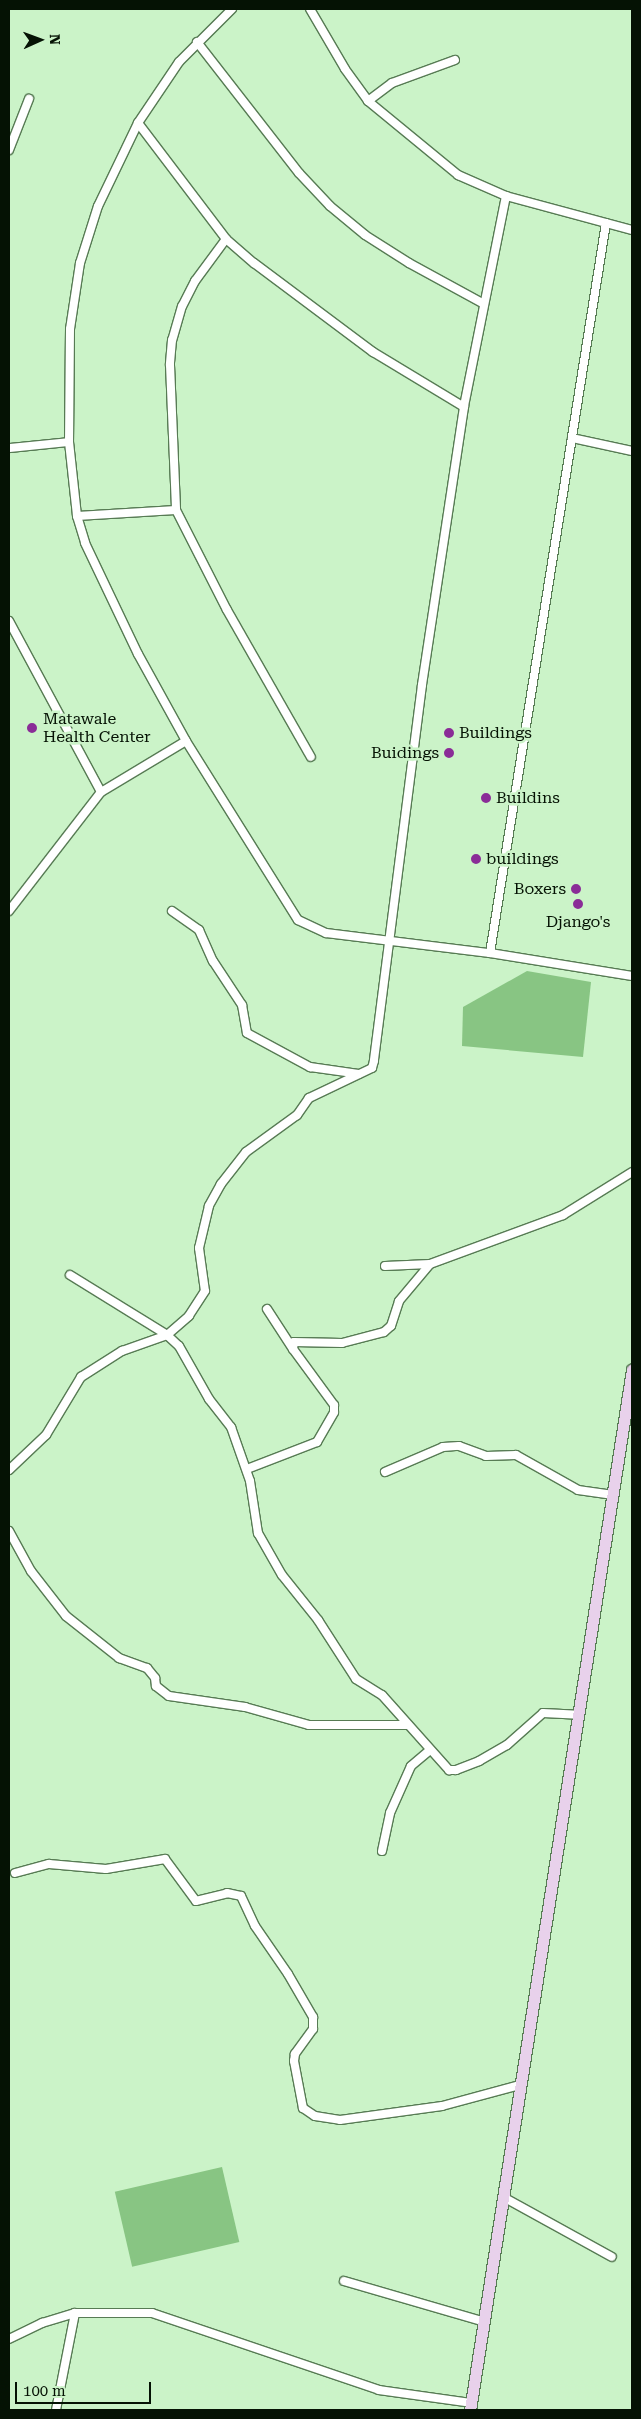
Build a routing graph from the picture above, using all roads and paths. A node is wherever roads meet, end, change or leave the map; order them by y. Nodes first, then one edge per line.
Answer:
1 (232, 9) edge
2 (310, 9) edge
3 (198, 42) junction
4 (455, 60) dead end
5 (29, 99) dead end
6 (368, 101) junction
7 (138, 123) junction
8 (9, 150) edge
9 (506, 196) junction
10 (606, 223) junction
11 (632, 230) edge
12 (226, 239) junction
13 (482, 304) junction
14 (464, 407) junction
15 (572, 438) junction
16 (69, 442) junction
17 (9, 448) edge
18 (632, 451) edge
19 (176, 510) junction
20 (77, 516) junction
21 (9, 620) edge
22 (186, 741) junction
23 (311, 757) dead end
24 (101, 792) junction
25 (9, 911) edge
26 (172, 911) dead end
27 (387, 941) junction
28 (490, 953) junction
29 (632, 976) edge
30 (361, 1074) junction
31 (632, 1172) edge
32 (430, 1264) junction
33 (385, 1266) dead end
34 (70, 1275) dead end
35 (267, 1309) dead end
36 (167, 1335) junction
37 (293, 1349) junction
38 (632, 1370) edge
39 (247, 1469) junction
40 (9, 1470) edge
41 (385, 1472) dead end
42 (612, 1495) junction
43 (9, 1531) edge
44 (578, 1715) junction
45 (406, 1725) junction
46 (430, 1750) junction
47 (382, 1851) dead end
48 (15, 1873) dead end
49 (520, 2085) junction
50 (503, 2196) junction
51 (612, 2257) dead end
52 (344, 2281) dead end
53 (75, 2313) junction
54 (485, 2322) junction
55 (9, 2339) edge
56 (471, 2407) edge
57 (56, 2410) edge

1 - 3 street
2 - 6 street
3 - 7 street
3 - 13 street
4 - 6 street
5 - 8 street
6 - 9 street
7 - 12 street
7 - 16 street
9 - 10 street
9 - 13 street
10 - 11 street
10 - 15 street
12 - 14 street
12 - 19 street
13 - 14 street
14 - 27 street
15 - 18 street
15 - 28 street
16 - 17 street
16 - 20 street
19 - 20 street
19 - 23 street
20 - 22 street
21 - 24 street
22 - 24 street
22 - 27 street
24 - 25 street
26 - 30 street
27 - 28 street
27 - 30 street
28 - 29 street
30 - 36 street
31 - 32 street
32 - 33 street
32 - 37 street
34 - 36 street
35 - 37 street
36 - 39 street
36 - 40 street
37 - 39 street
38 - 42 main road
39 - 45 street
41 - 42 street
42 - 44 main road
43 - 45 street
44 - 46 street
44 - 49 main road
45 - 46 street
46 - 47 street
48 - 49 street
49 - 50 main road
50 - 51 street
50 - 54 main road
52 - 54 street
53 - 55 street
53 - 56 street
53 - 57 street
54 - 56 main road

